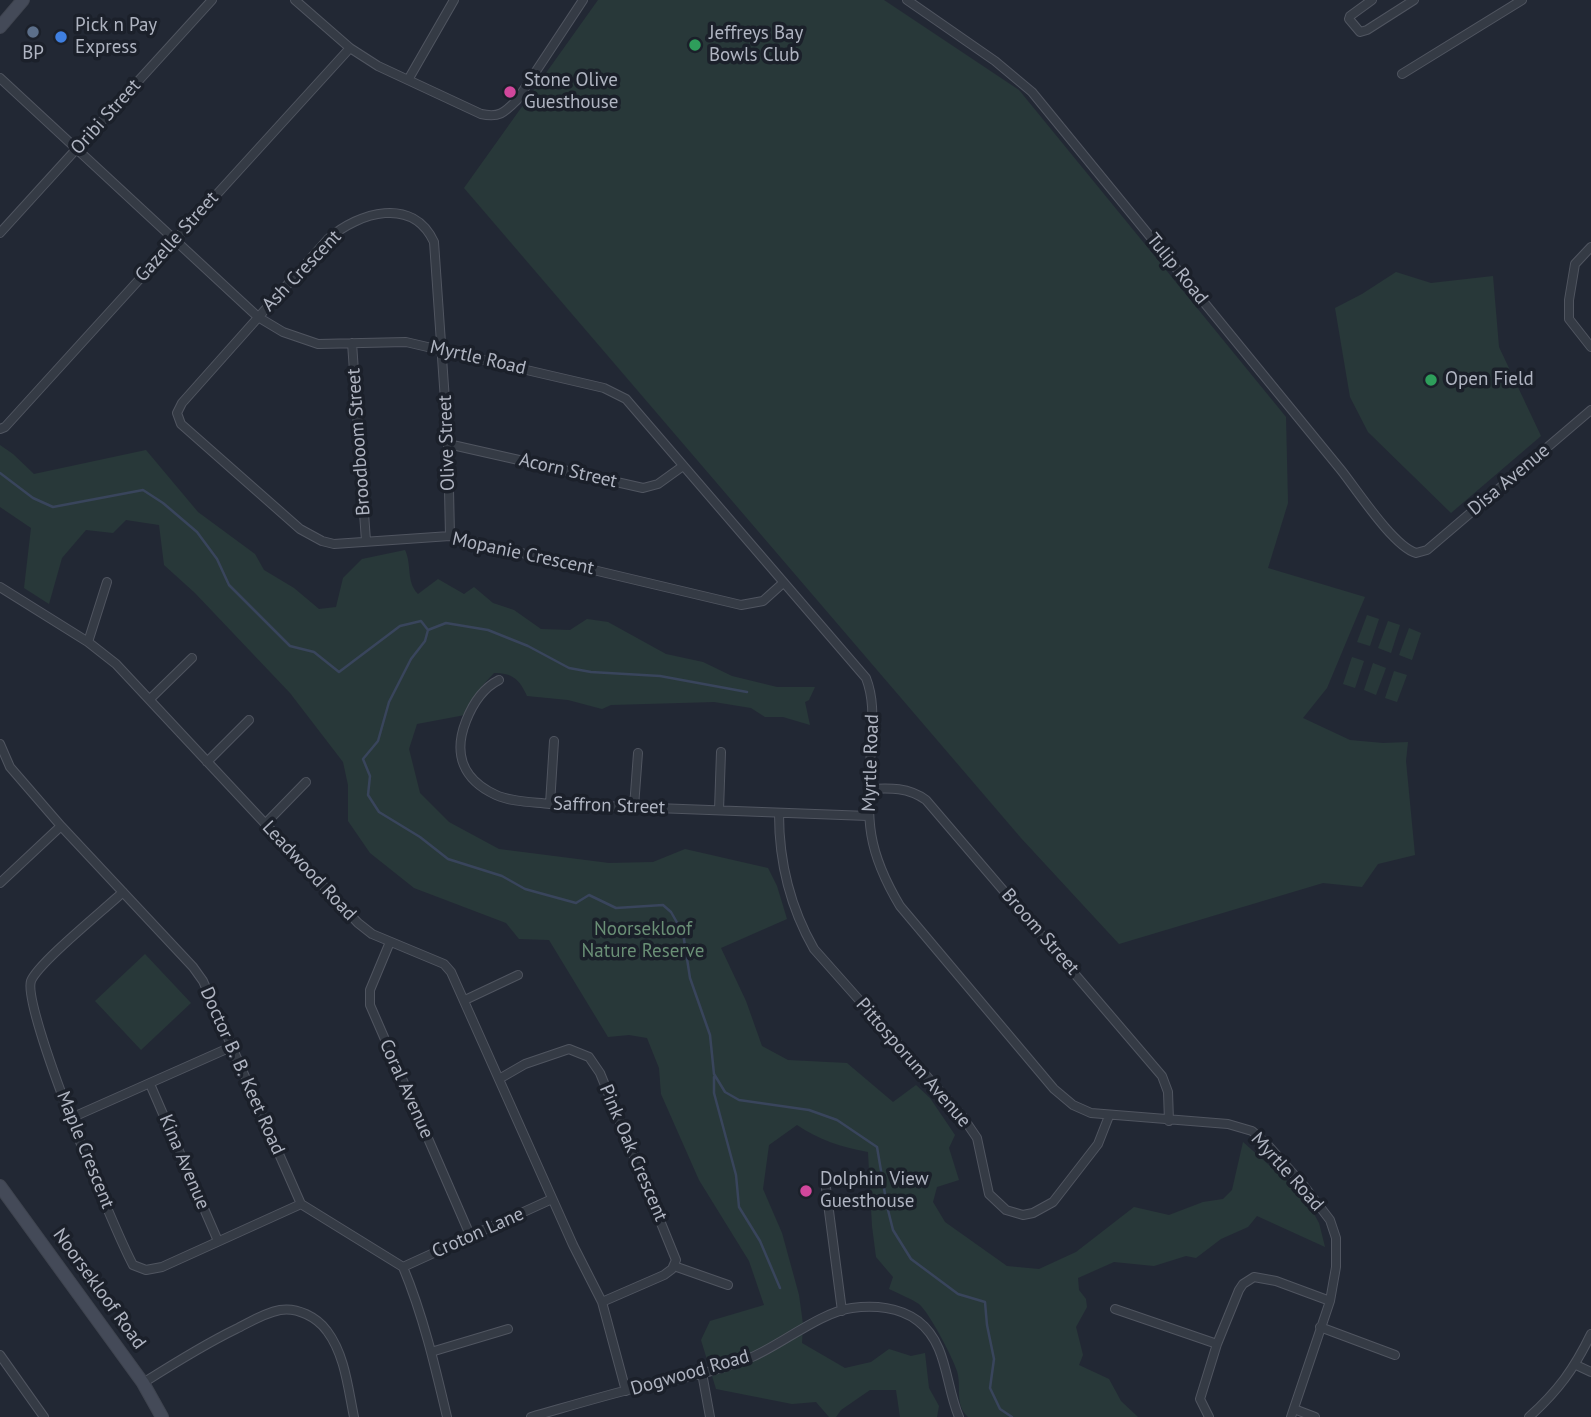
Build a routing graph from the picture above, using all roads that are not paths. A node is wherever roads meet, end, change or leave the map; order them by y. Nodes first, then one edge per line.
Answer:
1 (14, 0) edge
2 (23, 0) edge
3 (212, 0) edge
4 (454, 0) edge
5 (583, 0) edge
6 (907, 0) edge
7 (1372, 0) edge
8 (1414, 0) edge
9 (1522, 0) edge
10 (299, 2) edge
11 (0, 15) edge
12 (0, 27) edge
13 (350, 48) junction
14 (1402, 74) dead end
15 (0, 78) edge
16 (408, 80) junction
17 (76, 150) junction
18 (0, 233) edge
19 (175, 238) junction
20 (1591, 247) edge
21 (258, 317) junction
22 (352, 344) junction
23 (1591, 347) edge
24 (443, 349) junction
25 (1591, 410) edge
26 (3, 428) edge
27 (448, 444) junction
28 (683, 466) junction
29 (450, 536) junction
30 (366, 541) junction
31 (1427, 550) joint
32 (107, 582) dead end
33 (783, 583) junction
34 (0, 587) edge
35 (88, 642) junction
36 (192, 658) dead end
37 (499, 680) dead end
38 (150, 699) junction
39 (249, 720) dead end
40 (554, 741) dead end
41 (0, 744) edge
42 (721, 752) dead end
43 (638, 753) dead end
44 (206, 762) junction
45 (10, 767) junction
46 (0, 771) edge
47 (306, 782) dead end
48 (869, 789) junction
49 (550, 804) junction
50 (634, 807) junction
51 (719, 810) junction
52 (779, 814) junction
53 (868, 816) junction
54 (265, 824) junction
55 (61, 826) junction
56 (0, 883) edge
57 (122, 892) junction
58 (390, 942) junction
59 (519, 975) dead end
60 (465, 1000) junction
61 (231, 1047) junction
62 (499, 1079) junction
63 (150, 1084) junction
64 (1109, 1116) junction
65 (71, 1118) junction
66 (1169, 1121) junction
67 (0, 1186) edge
68 (826, 1188) dead end
69 (552, 1199) junction
70 (301, 1204) junction
71 (470, 1235) junction
72 (218, 1241) junction
73 (674, 1266) junction
74 (403, 1267) junction
75 (729, 1285) dead end
76 (1330, 1301) junction
77 (602, 1302) junction
78 (1115, 1309) dead end
79 (842, 1311) junction
80 (1320, 1327) junction
81 (508, 1329) dead end
82 (1591, 1334) edge
83 (1217, 1344) junction
84 (431, 1352) junction
85 (0, 1355) edge
86 (1395, 1355) dead end
87 (1576, 1366) junction
88 (1591, 1372) edge
89 (702, 1373) junction
90 (143, 1383) junction
91 (626, 1391) junction
92 (1292, 1413) edge
93 (44, 1417) edge
94 (162, 1417) edge
95 (354, 1417) edge
96 (447, 1417) edge
97 (531, 1417) edge
98 (710, 1417) edge
99 (959, 1417) edge
100 (1209, 1417) edge
101 (1315, 1417) edge
102 (1529, 1417) edge

1 - 11 street
2 - 12 street
3 - 17 street, Oribi Street
4 - 16 street
5 - 16 street
6 - 31 street, Tulip Road
7 - 8 street
9 - 14 street
10 - 13 street
13 - 16 street
13 - 19 street, Gazelle Street
15 - 17 street, Myrtle Road
17 - 18 street, Oribi Street
17 - 19 street, Myrtle Road
19 - 21 street, Myrtle Road
19 - 26 street, Gazelle Street
20 - 23 street
21 - 22 street, Myrtle Road
21 - 24 street, Ash Crescent
21 - 30 street, Mopanie Crescent
22 - 24 street, Myrtle Road
22 - 30 street, Broodboom Street
24 - 27 street, Olive Street
24 - 28 street, Myrtle Road
25 - 31 street, Disa Avenue
27 - 28 street, Acorn Street
27 - 29 street, Olive Street
28 - 33 street, Myrtle Road
29 - 30 street, Mopanie Crescent
29 - 33 street, Mopanie Crescent
32 - 35 street
33 - 48 street, Myrtle Road
34 - 35 street, Leadwood Road
35 - 38 street, Leadwood Road
36 - 38 street
37 - 49 street, Saffron Street
38 - 44 street, Leadwood Road
39 - 44 street
40 - 49 street
41 - 45 street, Doctor B. B. Keet Road
42 - 51 street
43 - 50 street
44 - 54 street, Leadwood Road
45 - 46 street
45 - 55 street, Doctor B. B. Keet Road
47 - 54 street
48 - 53 street, Myrtle Road
48 - 66 street, Broom Street
49 - 50 street, Saffron Street
50 - 51 street, Saffron Street
51 - 52 street, Saffron Street
52 - 53 street, Saffron Street
52 - 64 street, Pittosporum Avenue
53 - 64 street, Myrtle Road
54 - 58 street, Leadwood Road
55 - 56 street
55 - 57 street, Doctor B. B. Keet Road
57 - 61 street, Doctor B. B. Keet Road
57 - 65 street, Maple Crescent
58 - 60 street, Leadwood Road
58 - 71 street, Coral Avenue
59 - 60 street
60 - 62 street, Leadwood Road
61 - 63 street
61 - 70 street, Doctor B. B. Keet Road
62 - 69 street, Leadwood Road
62 - 73 street, Pink Oak Crescent
63 - 65 street
63 - 72 street, Kina Avenue
64 - 66 street, Myrtle Road
65 - 72 street, Maple Crescent
66 - 76 street, Myrtle Road
67 - 90 street, Noorsekloof Road
68 - 79 street
69 - 71 street, Croton Lane
69 - 77 street, Leadwood Road
70 - 72 street, Maple Crescent
70 - 74 street
71 - 74 street, Croton Lane
73 - 75 street
73 - 77 street
74 - 84 street
76 - 80 street, Myrtle Road
76 - 83 street
77 - 91 street, Leadwood Road
78 - 83 street
79 - 89 street, Dogwood Road
79 - 99 street, Dogwood Road
80 - 86 street
80 - 92 street, Myrtle Road
81 - 84 street
82 - 87 street
83 - 100 street
84 - 96 street
85 - 93 street
87 - 88 street
87 - 102 street
89 - 91 street, Dogwood Road
89 - 98 street
90 - 94 street, Noorsekloof Road
90 - 95 street
91 - 97 street, Dogwood Road
92 - 101 street, Myrtle Road

